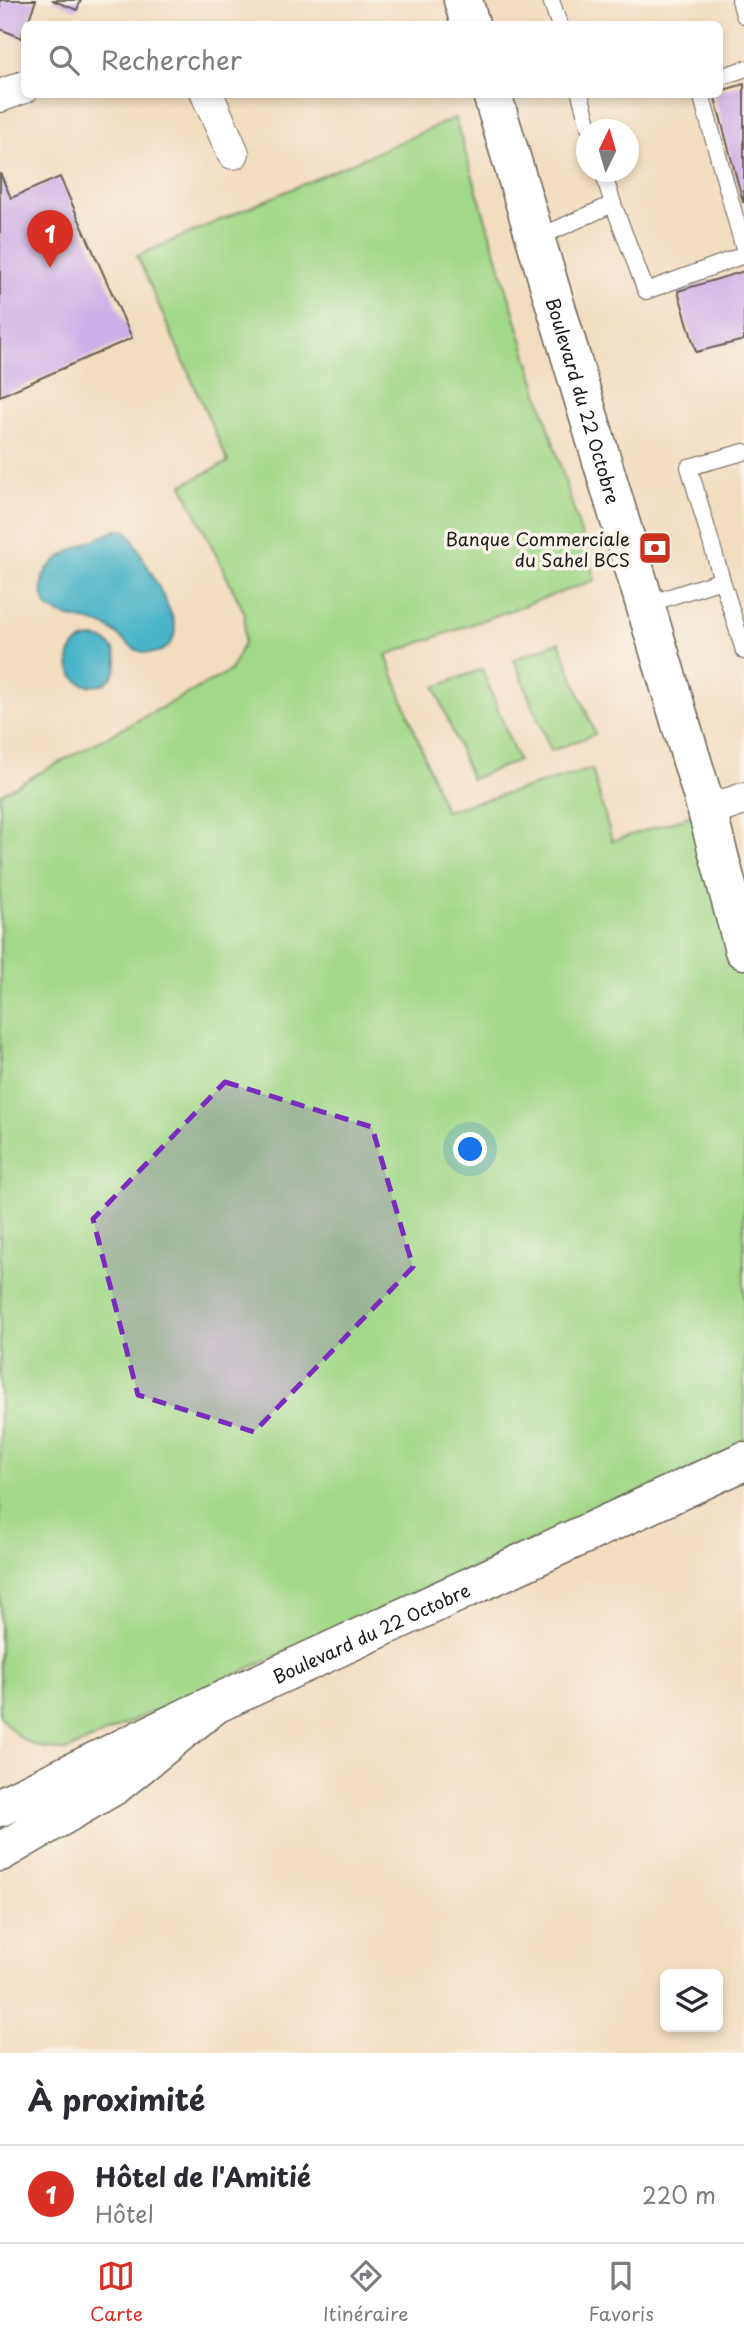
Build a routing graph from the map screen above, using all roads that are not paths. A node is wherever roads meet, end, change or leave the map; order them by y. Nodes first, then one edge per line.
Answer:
1 (463, 0) edge
2 (740, 0) edge
3 (557, 1) edge
4 (744, 15) edge
5 (469, 21) edge
6 (559, 21) edge
7 (744, 69) edge
8 (723, 76) edge
9 (21, 87) edge
10 (0, 96) edge
11 (209, 98) edge
12 (493, 98) edge
13 (581, 98) edge
14 (702, 98) edge
15 (587, 119) edge
16 (233, 153) dead end
17 (606, 182) edge
18 (612, 204) junction
19 (535, 239) junction
20 (744, 249) edge
21 (744, 255) edge
22 (744, 452) edge
23 (722, 580) junction
24 (645, 605) junction
25 (744, 651) edge
26 (744, 799) edge
27 (707, 811) junction
28 (744, 950) edge
29 (744, 1461) edge
30 (215, 1704) junction
31 (0, 1808) edge
32 (0, 1852) edge

1 - 5 street
2 - 4 lane
3 - 6 lane
7 - 8 lane
9 - 10 street
11 - 16 street
12 - 19 street, Boulevard du 22 Octobre
13 - 15 lane
14 - 20 lane
17 - 18 lane
18 - 19 lane
18 - 21 lane
19 - 24 street, Boulevard du 22 Octobre
22 - 23 lane
23 - 24 lane
23 - 25 lane
24 - 27 street, Boulevard du 22 Octobre
26 - 27 street
27 - 28 street, Boulevard du 22 Octobre
29 - 30 street, Boulevard du 22 Octobre
30 - 31 street, Boulevard du 22 Octobre
30 - 32 street

